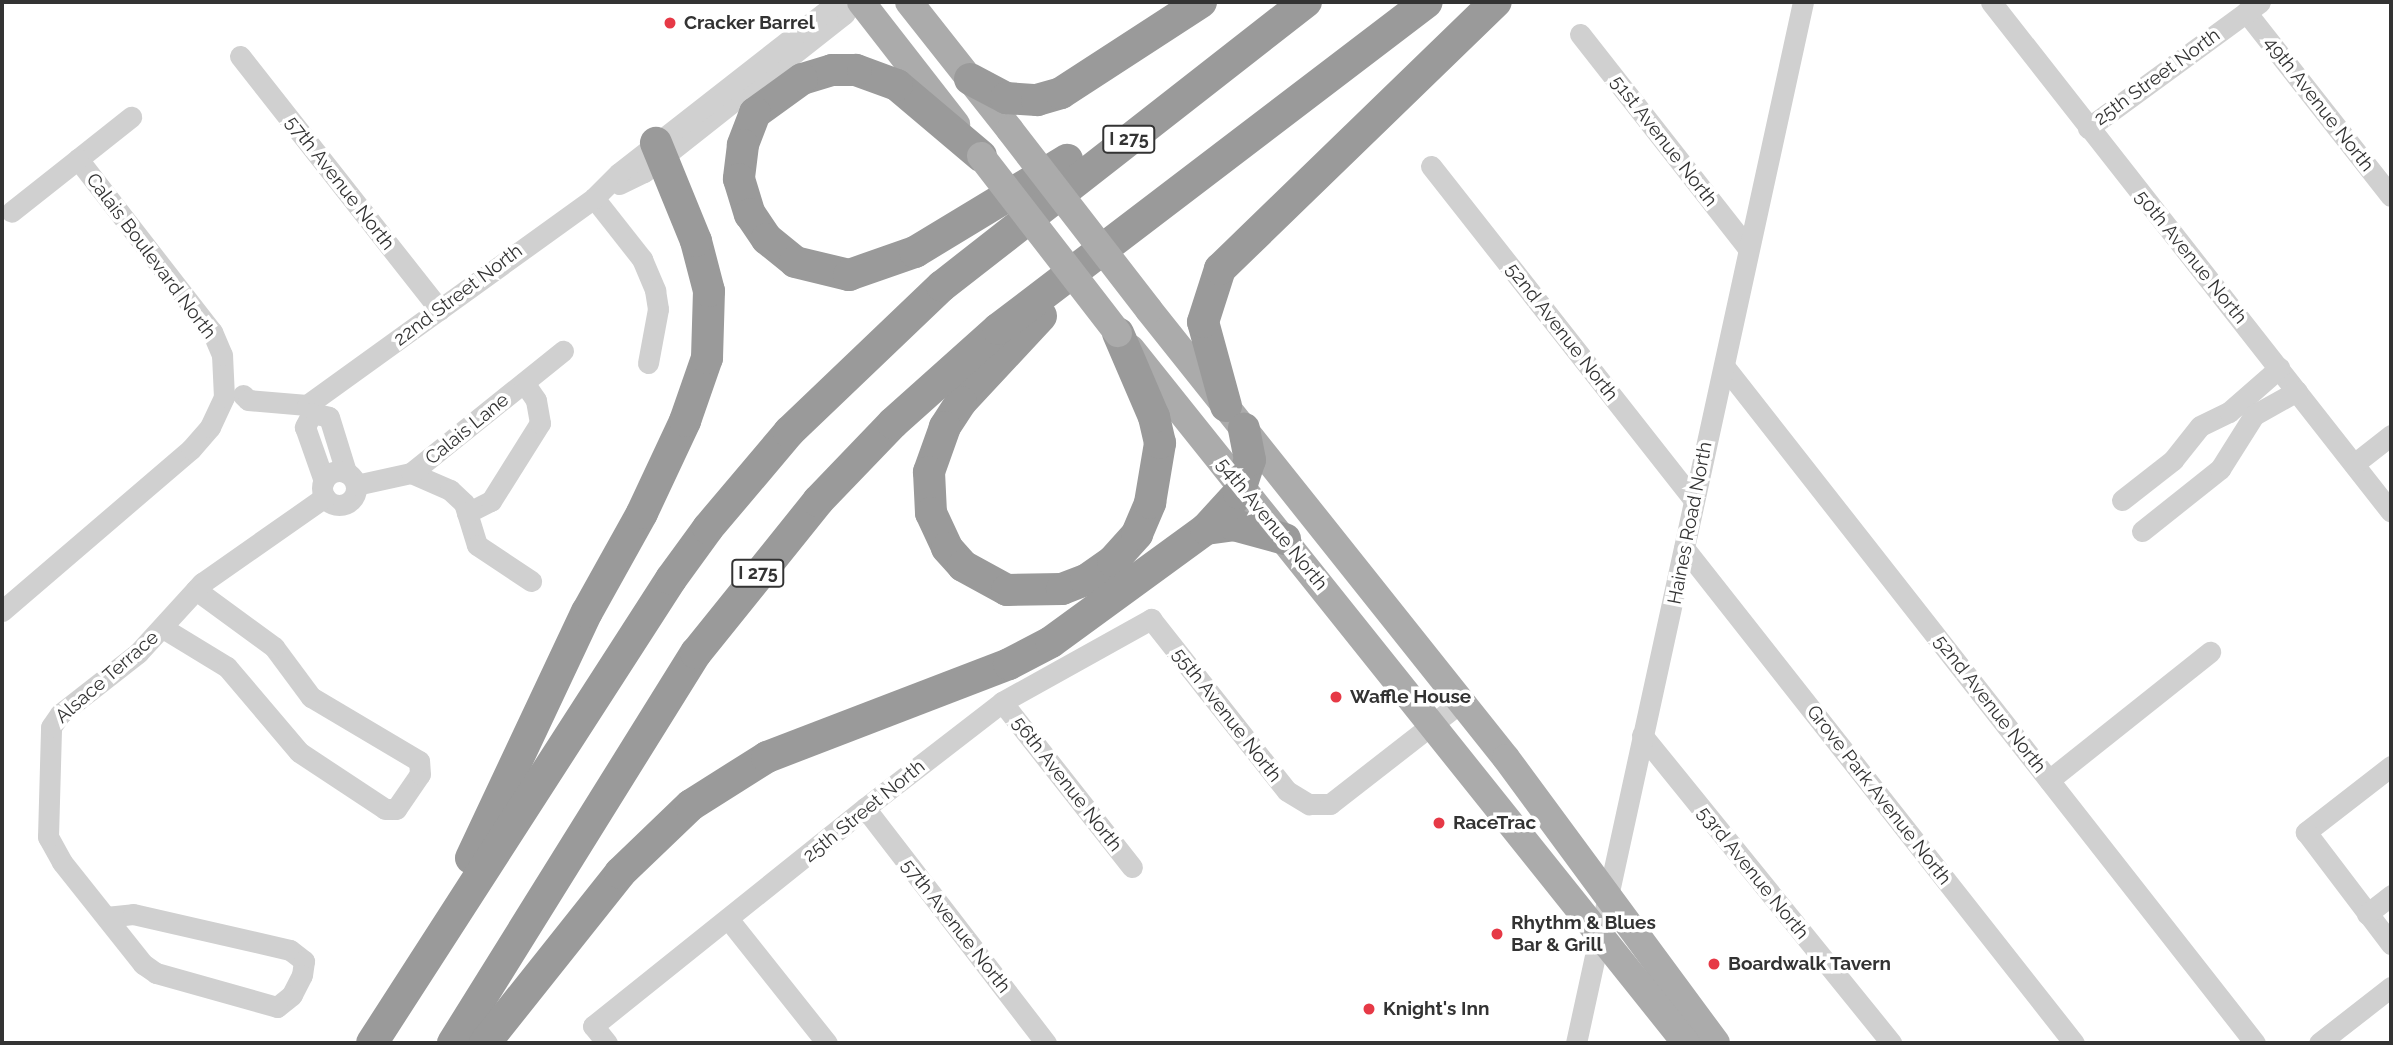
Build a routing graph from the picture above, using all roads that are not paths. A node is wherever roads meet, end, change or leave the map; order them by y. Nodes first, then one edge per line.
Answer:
1 (838, 2) edge
2 (853, 2) edge
3 (861, 2) edge
4 (909, 2) edge
5 (1201, 2) edge
6 (1306, 2) edge
7 (1427, 2) edge
8 (1496, 2) edge
9 (1803, 2) edge
10 (1991, 2) edge
11 (2253, 7) edge
12 (1580, 34) dead end
13 (1261, 38) junction
14 (240, 56) dead end
15 (970, 79) junction
16 (131, 117) dead end
17 (2088, 128) junction
18 (981, 156) junction
19 (654, 157) junction
20 (78, 159) junction
21 (1431, 166) dead end
22 (602, 192) junction
23 (2391, 196) edge
24 (1171, 197) junction
25 (11, 212) dead end
26 (1748, 248) junction
27 (440, 310) junction
28 (1118, 333) junction
29 (563, 351) dead end
30 (648, 363) dead end
31 (1724, 366) junction
32 (2279, 368) junction
33 (524, 383) junction
34 (2297, 391) junction
35 (234, 396) junction
36 (310, 409) junction
37 (1235, 418) junction
38 (2391, 435) edge
39 (2354, 464) junction
40 (411, 473) junction
41 (351, 479) junction
42 (1242, 486) junction
43 (325, 489) junction
44 (1692, 498) junction
45 (2122, 500) dead end
46 (2391, 512) edge
47 (467, 513) junction
48 (1206, 529) junction
49 (2142, 531) dead end
50 (1285, 539) junction
51 (1684, 548) junction
52 (531, 581) dead end
53 (196, 590) junction
54 (2, 611) edge
55 (1151, 619) joint
56 (163, 628) junction
57 (2210, 652) dead end
58 (1002, 702) junction
59 (1461, 702) junction
60 (1433, 724) junction
61 (1642, 735) junction
62 (2391, 766) edge
63 (2049, 780) junction
64 (865, 808) junction
65 (1132, 867) dead end
66 (2391, 895) edge
67 (1609, 896) junction
68 (2367, 914) junction
69 (106, 917) junction
70 (729, 920) junction
71 (1600, 930) junction
72 (2391, 944) edge
73 (2391, 987) edge
74 (398, 1003) junction
75 (372, 1043) edge
76 (453, 1043) edge
77 (485, 1043) edge
78 (607, 1043) edge
79 (827, 1043) edge
80 (1046, 1043) edge
81 (1576, 1043) edge
82 (1686, 1043) edge
83 (1716, 1043) edge
84 (1891, 1043) edge
85 (2074, 1043) edge
86 (2255, 1043) edge
87 (2319, 1043) edge

1 - 19 street, 22nd Street North
2 - 19 street, 22nd Street North
3 - 18 main road, 54th Avenue North
4 - 15 main road, 54th Avenue North
5 - 15 highway
6 - 13 highway, I 275
7 - 24 highway, I 275
8 - 37 highway
9 - 26 street, Haines Road North
10 - 17 street, 50th Avenue North
11 - 17 street, 25th Street North
11 - 23 street, 49th Avenue North
12 - 26 street, 51st Avenue North
13 - 18 highway
13 - 74 highway, I 275
14 - 27 street, 57th Avenue North
15 - 37 main road, 54th Avenue North, bridge
16 - 20 street
17 - 32 street, 50th Avenue North
18 - 28 main road, 54th Avenue North, bridge
19 - 22 street, 22nd Street North
19 - 22 street, 22nd Street North
19 - 74 highway
20 - 25 street, Calais Boulevard North
20 - 35 street, Calais Boulevard North
21 - 44 street, 52nd Avenue North
22 - 27 street, 22nd Street North
22 - 30 street
24 - 28 highway
24 - 76 highway, I 275
26 - 31 street, Haines Road North
27 - 36 street, 22nd Street North
28 - 42 main road, 54th Avenue North
29 - 33 street, Calais Lane
31 - 44 street, Haines Road North
31 - 63 street, 52nd Avenue North
32 - 34 street, 50th Avenue North
32 - 45 street
33 - 40 street, Calais Lane
33 - 47 street, Calais Lane
34 - 39 street, 50th Avenue North
34 - 49 street
35 - 36 street
35 - 54 street, Calais Boulevard North
36 - 41 street
36 - 43 street
37 - 42 highway
37 - 59 main road, 54th Avenue North
38 - 39 street
39 - 46 street, 50th Avenue North
40 - 41 street, Calais Lane
40 - 47 street, Calais Lane
41 - 43 street
41 - 43 street
42 - 48 highway
42 - 50 main road, 54th Avenue North
43 - 53 street, Alsace Terrace
44 - 51 street, Haines Road North
47 - 52 street, Calais Lane
48 - 50 highway
48 - 77 highway
50 - 60 main road, 54th Avenue North
51 - 61 street, Haines Road North
51 - 85 street, Grove Park Avenue North
53 - 56 street, Alsace Terrace
53 - 56 street
55 - 58 street, 25th Street North
55 - 60 street, 55th Avenue North
56 - 69 street, Alsace Terrace
57 - 63 street
58 - 64 street, 25th Street North
58 - 65 street, 56th Avenue North
59 - 60 street
59 - 67 main road, 54th Avenue North
60 - 71 main road, 54th Avenue North
61 - 67 street, Haines Road North
61 - 84 street, 53rd Avenue North
62 - 68 street
63 - 86 street, 52nd Avenue North
64 - 70 street, 25th Street North
64 - 80 street, 57th Avenue North
66 - 68 street
67 - 71 street, Haines Road North
67 - 83 main road, 54th Avenue North
68 - 72 street
69 - 69 street, Alsace Terrace
70 - 78 street, 25th Street North
70 - 79 street
71 - 81 street, Haines Road North
71 - 82 main road, 54th Avenue North
73 - 87 street
74 - 75 highway, I 275

